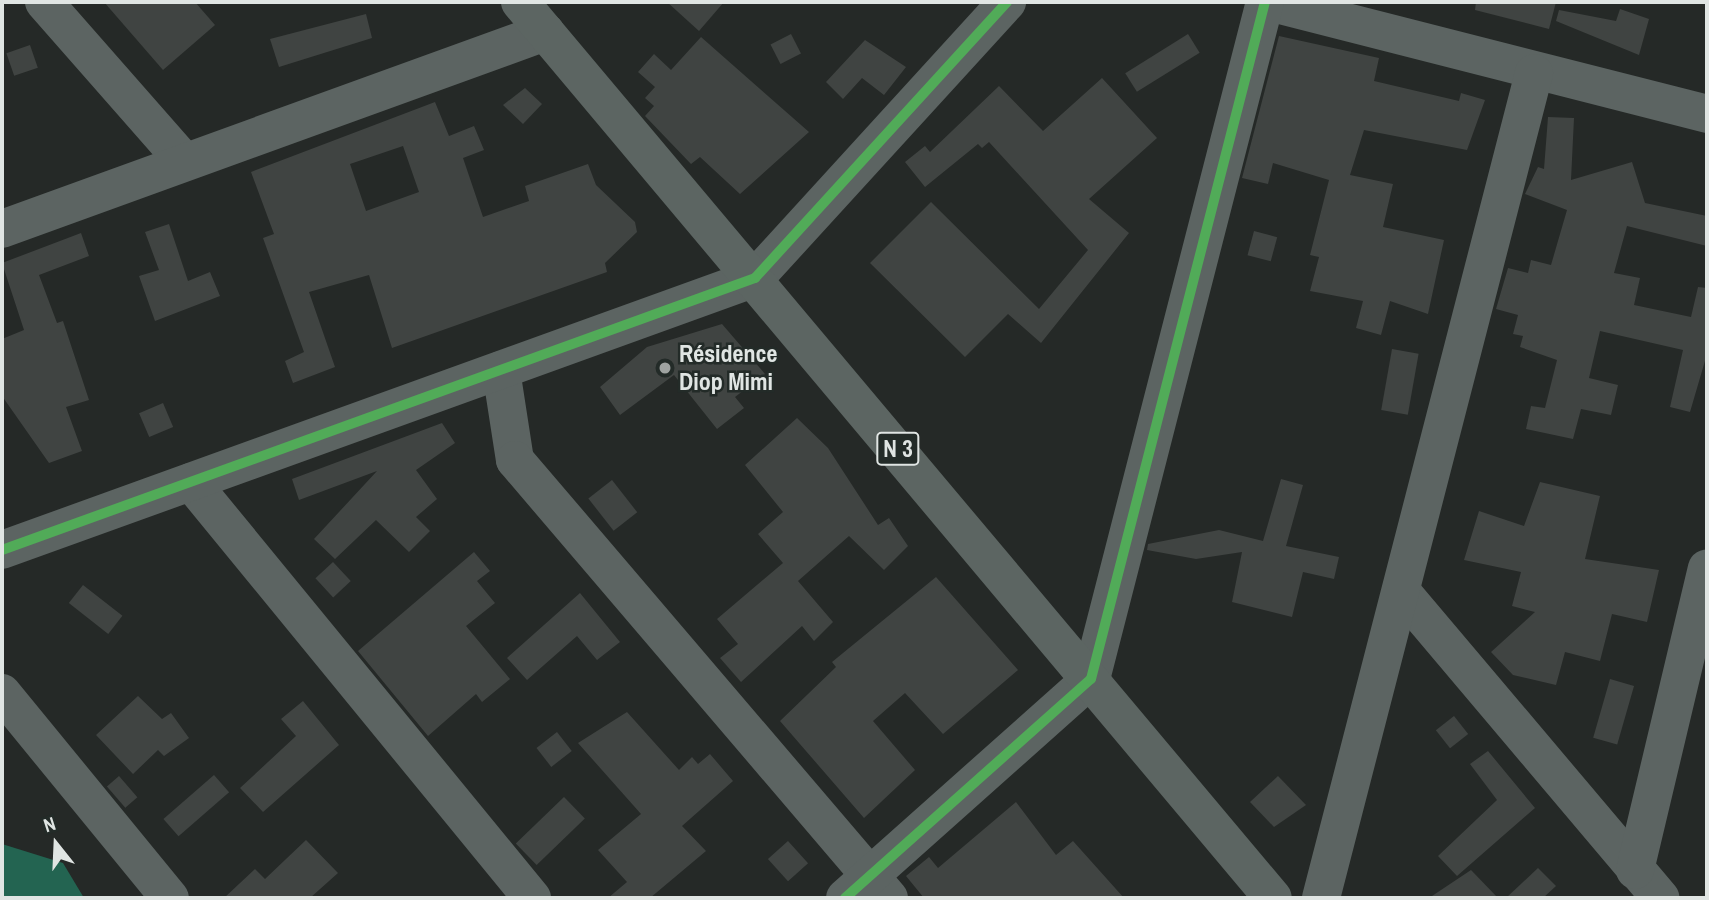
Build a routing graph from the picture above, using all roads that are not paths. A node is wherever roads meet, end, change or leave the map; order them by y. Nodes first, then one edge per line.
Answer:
1 (44, 2) edge
2 (520, 2) edge
3 (1007, 2) edge
4 (1267, 2) edge
5 (545, 33) junction
6 (1534, 73) junction
7 (1707, 114) edge
8 (183, 160) junction
9 (2, 229) edge
10 (755, 278) junction
11 (501, 370) junction
12 (191, 482) junction
13 (2, 550) edge
14 (1707, 568) edge
15 (1401, 591) junction
16 (1091, 679) junction
17 (2, 693) edge
18 (1635, 870) junction
19 (868, 891) edge
20 (170, 898) edge
21 (533, 898) edge
22 (1273, 898) edge
23 (1321, 898) edge
24 (1660, 898) edge

1 - 8 street
2 - 5 main road, N 3
3 - 10 street
4 - 6 street
4 - 16 street
5 - 8 street
5 - 10 main road, N 3
6 - 7 street
6 - 15 street
8 - 9 street
10 - 11 street
10 - 16 main road, N 3
11 - 12 street
11 - 19 street
12 - 13 street
12 - 21 street
14 - 18 street
15 - 18 street
15 - 23 street
16 - 19 street
16 - 22 main road, N 3
17 - 20 street
18 - 24 street

